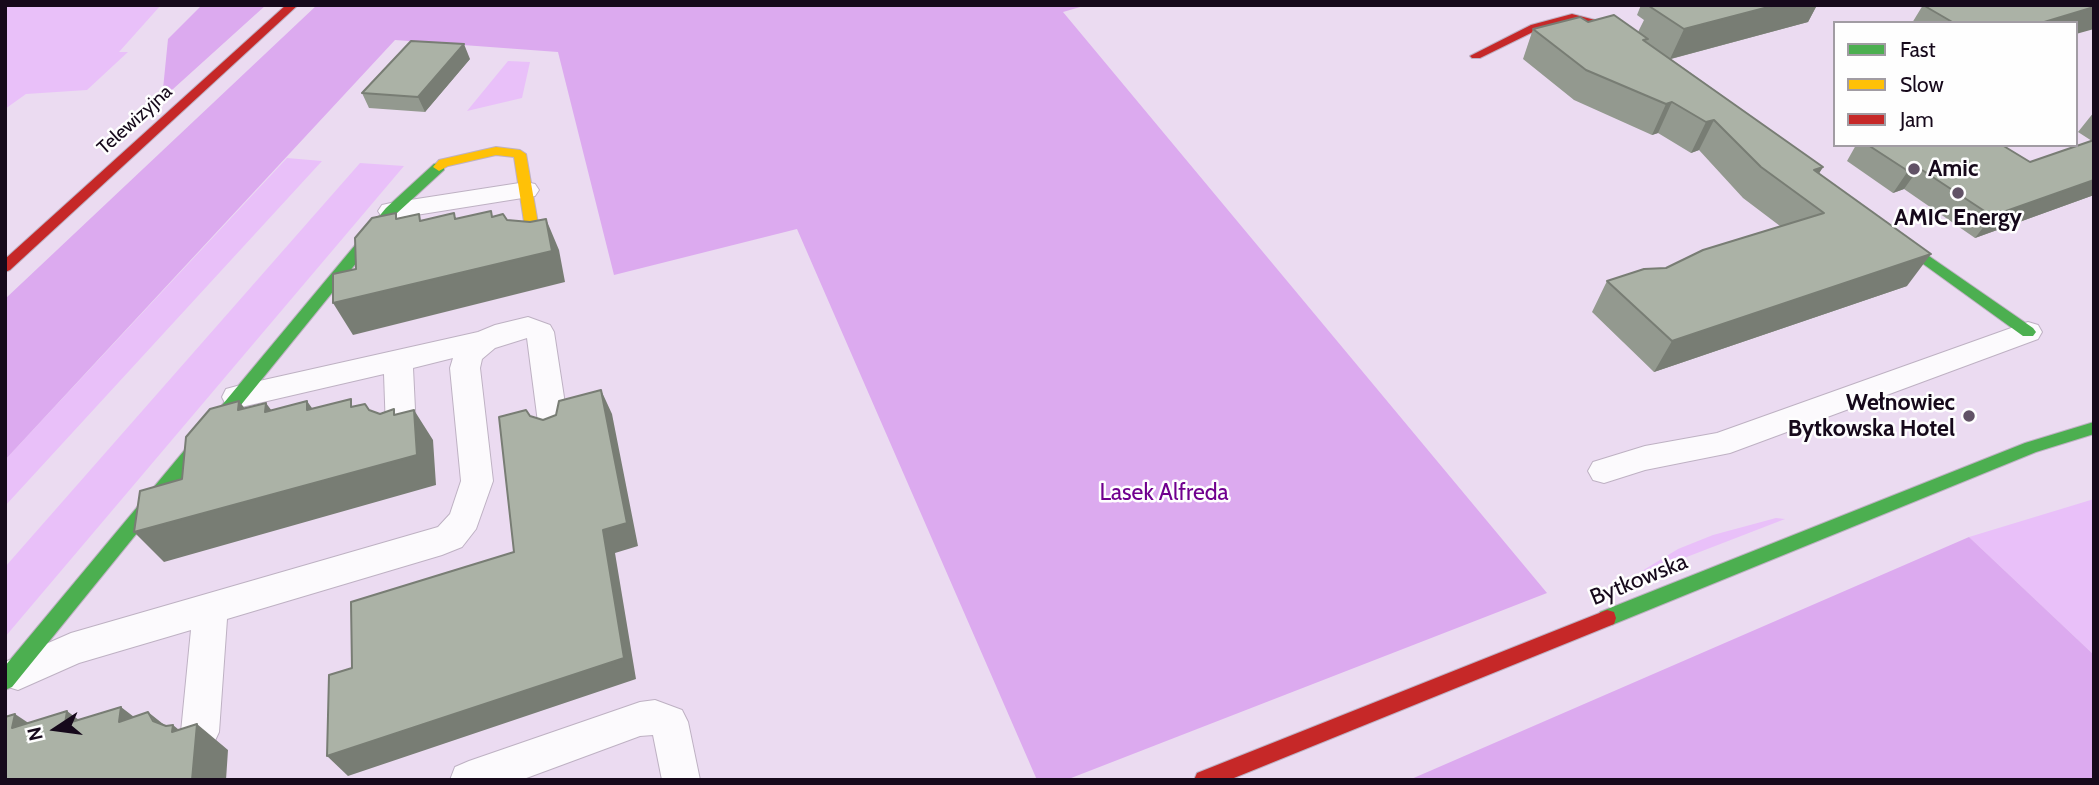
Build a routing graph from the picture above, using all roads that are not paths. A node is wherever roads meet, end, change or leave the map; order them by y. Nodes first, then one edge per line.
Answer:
1 (293, 5) edge
2 (1476, 56) dead end
3 (1646, 58) edge
4 (526, 190) junction
5 (391, 211) junction
6 (1868, 217) edge
7 (534, 242) edge
8 (5, 267) edge
9 (2028, 331) joint
10 (485, 341) junction
11 (398, 360) junction
12 (237, 397) junction
13 (2094, 428) edge
14 (401, 430) edge
15 (554, 430) edge
16 (1604, 471) dead end
17 (210, 609) junction
18 (5, 681) edge
19 (200, 732) dead end
20 (469, 780) edge
21 (681, 780) edge
22 (1204, 780) edge

1 - 8 street, Telewizyjna
2 - 3 street
4 - 5 street
4 - 5 street
4 - 7 street
5 - 12 street
6 - 9 street
9 - 16 street
10 - 11 street
10 - 15 street
10 - 17 street
11 - 12 street
11 - 14 street
12 - 18 street
13 - 22 street, Bytkowska
17 - 18 street
17 - 19 street
20 - 21 street

